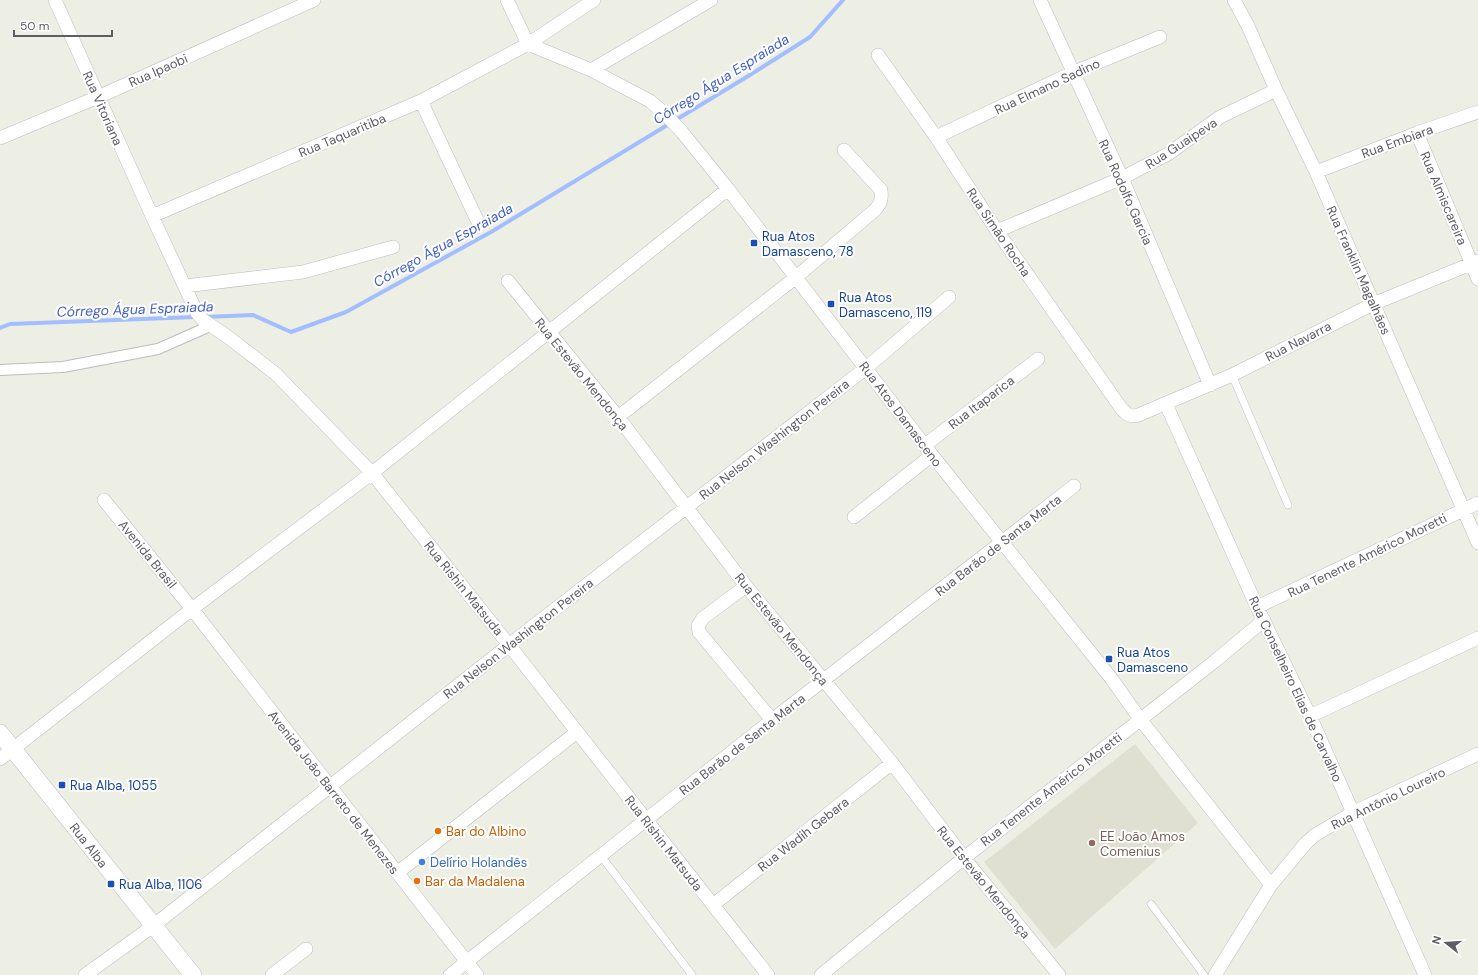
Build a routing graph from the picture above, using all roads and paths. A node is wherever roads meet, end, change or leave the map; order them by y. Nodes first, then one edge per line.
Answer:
1 (55, 0) edge
2 (314, 0) edge
3 (507, 0) edge
4 (594, 0) edge
5 (711, 0) edge
6 (1040, 0) edge
7 (1234, 0) edge
8 (1160, 37) dead end
9 (528, 44) junction
10 (878, 55) dead end
11 (591, 70) junction
12 (1072, 73) junction
13 (1276, 90) junction
14 (98, 97) junction
15 (421, 102) junction
16 (1478, 112) edge
17 (1417, 133) junction
18 (936, 137) junction
19 (0, 138) edge
20 (844, 150) dead end
21 (1316, 172) junction
22 (1122, 178) junction
23 (728, 189) junction
24 (152, 216) junction
25 (478, 222) dead end
26 (997, 231) junction
27 (393, 247) dead end
28 (1475, 263) edge
29 (795, 278) junction
30 (1478, 279) edge
31 (508, 281) dead end
32 (185, 286) junction
33 (949, 297) dead end
34 (1373, 304) junction
35 (210, 326) junction
36 (549, 333) junction
37 (1038, 359) dead end
38 (866, 368) junction
39 (0, 370) edge
40 (1232, 375) junction
41 (1210, 385) junction
42 (1166, 404) junction
43 (1121, 408) joint
44 (618, 417) junction
45 (928, 450) junction
46 (372, 473) junction
47 (1074, 486) dead end
48 (104, 500) dead end
49 (1478, 503) edge
50 (1288, 504) dead end
51 (687, 507) junction
52 (1463, 509) junction
53 (854, 517) dead end
54 (1002, 541) junction
55 (1478, 543) edge
56 (746, 586) junction
57 (1257, 607) junction
58 (192, 609) junction
59 (1264, 620) junction
60 (1478, 638) edge
61 (509, 645) junction
62 (824, 681) junction
63 (1310, 716) junction
64 (1140, 719) junction
65 (772, 720) junction
66 (577, 732) junction
67 (0, 733) edge
68 (6, 753) edge
69 (1478, 754) edge
70 (892, 763) junction
71 (331, 786) junction
72 (1352, 813) junction
73 (646, 820) junction
74 (601, 856) junction
75 (964, 858) junction
76 (397, 873) junction
77 (1270, 885) junction
78 (1151, 904) dead end
79 (713, 905) junction
80 (153, 926) junction
81 (306, 949) dead end
82 (467, 962) junction
83 (84, 975) edge
84 (193, 975) edge
85 (272, 975) edge
86 (450, 975) edge
87 (477, 975) edge
88 (692, 975) edge
89 (768, 975) edge
90 (821, 975) edge
91 (1059, 975) edge
92 (1204, 975) edge
93 (1215, 975) edge
94 (1425, 975) edge

1 - 14 street, Rua Vitoriana
2 - 14 street, Rua Ipaobi
3 - 9 street
4 - 9 street, Rua Taquaritiba
5 - 11 street
6 - 12 street, Rua Rodolfo Garcia
7 - 13 street, Rua Franklin Magalhães
8 - 12 street, Rua Elmano Sadino
9 - 11 street, Rua Atos Damasceno
9 - 15 street, Rua Taquaritiba
10 - 18 street, Rua Simão Rocha
11 - 23 street, Rua Atos Damasceno
12 - 18 street, Rua Elmano Sadino
12 - 22 street, Rua Rodolfo Garcia
13 - 21 street, Rua Franklin Magalhães
13 - 22 street, Rua Guaipeva
14 - 19 street, Rua Ipaobi
14 - 24 street, Rua Vitoriana
15 - 24 street, Rua Taquaritiba
15 - 25 street
16 - 17 street, Rua Embiara
17 - 21 street, Rua Embiara
17 - 28 street, Rua Almiscareira
18 - 26 street, Rua Simão Rocha
20 - 29 street
21 - 34 street, Rua Franklin Magalhães
22 - 26 street, Rua Guaipeva
22 - 41 street, Rua Rodolfo Garcia
23 - 29 street, Rua Atos Damasceno
23 - 36 street
24 - 32 street, Rua Rishin Matsuda
26 - 43 street, Rua Simão Rocha
27 - 32 street
28 - 30 street, Rua Almiscareira
28 - 34 street, Rua Navarra
29 - 38 street, Rua Atos Damasceno
29 - 44 street
31 - 36 street, Rua Estevão Mendonça
32 - 35 street, Rua Rishin Matsuda
33 - 38 street, Rua Nelson Washington Pereira
34 - 40 street, Rua Navarra
34 - 52 street, Rua Franklin Magalhães
35 - 39 street
35 - 46 street, Rua Rishin Matsuda
36 - 44 street, Rua Estevão Mendonça
36 - 46 street
37 - 45 street, Rua Itaparica
38 - 45 street, Rua Atos Damasceno
38 - 51 street, Rua Nelson Washington Pereira
40 - 41 street, Rua Navarra
40 - 50 lane
41 - 42 street, Rua Navarra
42 - 43 street, Rua Navarra
42 - 57 street, Rua Conselheiro Elias de Carvalho
44 - 51 street, Rua Estevão Mendonça
45 - 53 street, Rua Itaparica
45 - 54 street, Rua Atos Damasceno
46 - 58 street
46 - 61 street, Rua Rishin Matsuda
47 - 54 street, Rua Barão de Santa Marta
48 - 58 street, Avenida Brasil
49 - 52 street, Rua Tenente Américo Moretti
51 - 56 street, Rua Estevão Mendonça
51 - 61 street, Rua Nelson Washington Pereira
52 - 55 street, Rua Franklin Magalhães
52 - 57 street, Rua Tenente Américo Moretti
54 - 62 street, Rua Barão de Santa Marta
54 - 64 street, Rua Atos Damasceno
56 - 62 street, Rua Estevão Mendonça
56 - 65 street
57 - 59 street, Rua Conselheiro Elias de Carvalho
58 - 68 street
58 - 71 street, Avenida João Barreto de Menezes
59 - 63 street, Rua Conselheiro Elias de Carvalho
59 - 64 street, Rua Tenente Américo Moretti
60 - 63 street
61 - 66 street, Rua Rishin Matsuda
61 - 71 street, Rua Nelson Washington Pereira
62 - 65 street, Rua Barão de Santa Marta
62 - 70 street, Rua Estevão Mendonça
63 - 72 street, Rua Conselheiro Elias de Carvalho
64 - 75 street, Rua Tenente Américo Moretti
64 - 77 street, Rua Atos Damasceno
65 - 73 street, Rua Barão de Santa Marta
66 - 73 street, Rua Rishin Matsuda
66 - 76 street
67 - 68 street, Rua Alba
68 - 80 street, Rua Alba
69 - 72 street, Rua Antônio Loureiro
70 - 75 street, Rua Estevão Mendonça
70 - 79 street, Rua Wadih Gebara
71 - 76 street, Avenida João Barreto de Menezes
71 - 80 street, Rua Nelson Washington Pereira
72 - 77 street, Rua Antônio Loureiro
72 - 94 street, Rua Conselheiro Elias de Carvalho
73 - 74 street, Rua Barão de Santa Marta
73 - 79 street, Rua Rishin Matsuda
74 - 82 street, Rua Barão de Santa Marta
74 - 88 lane
75 - 90 street, Rua Tenente Américo Moretti
75 - 91 street, Rua Estevão Mendonça
76 - 82 street, Avenida João Barreto de Menezes
77 - 93 street
78 - 92 lane
79 - 89 street, Rua Rishin Matsuda
80 - 83 street, Rua Nelson Washington Pereira
80 - 84 street, Rua Alba
81 - 85 street
82 - 86 street, Rua Barão de Santa Marta
82 - 87 street, Avenida João Barreto de Menezes

